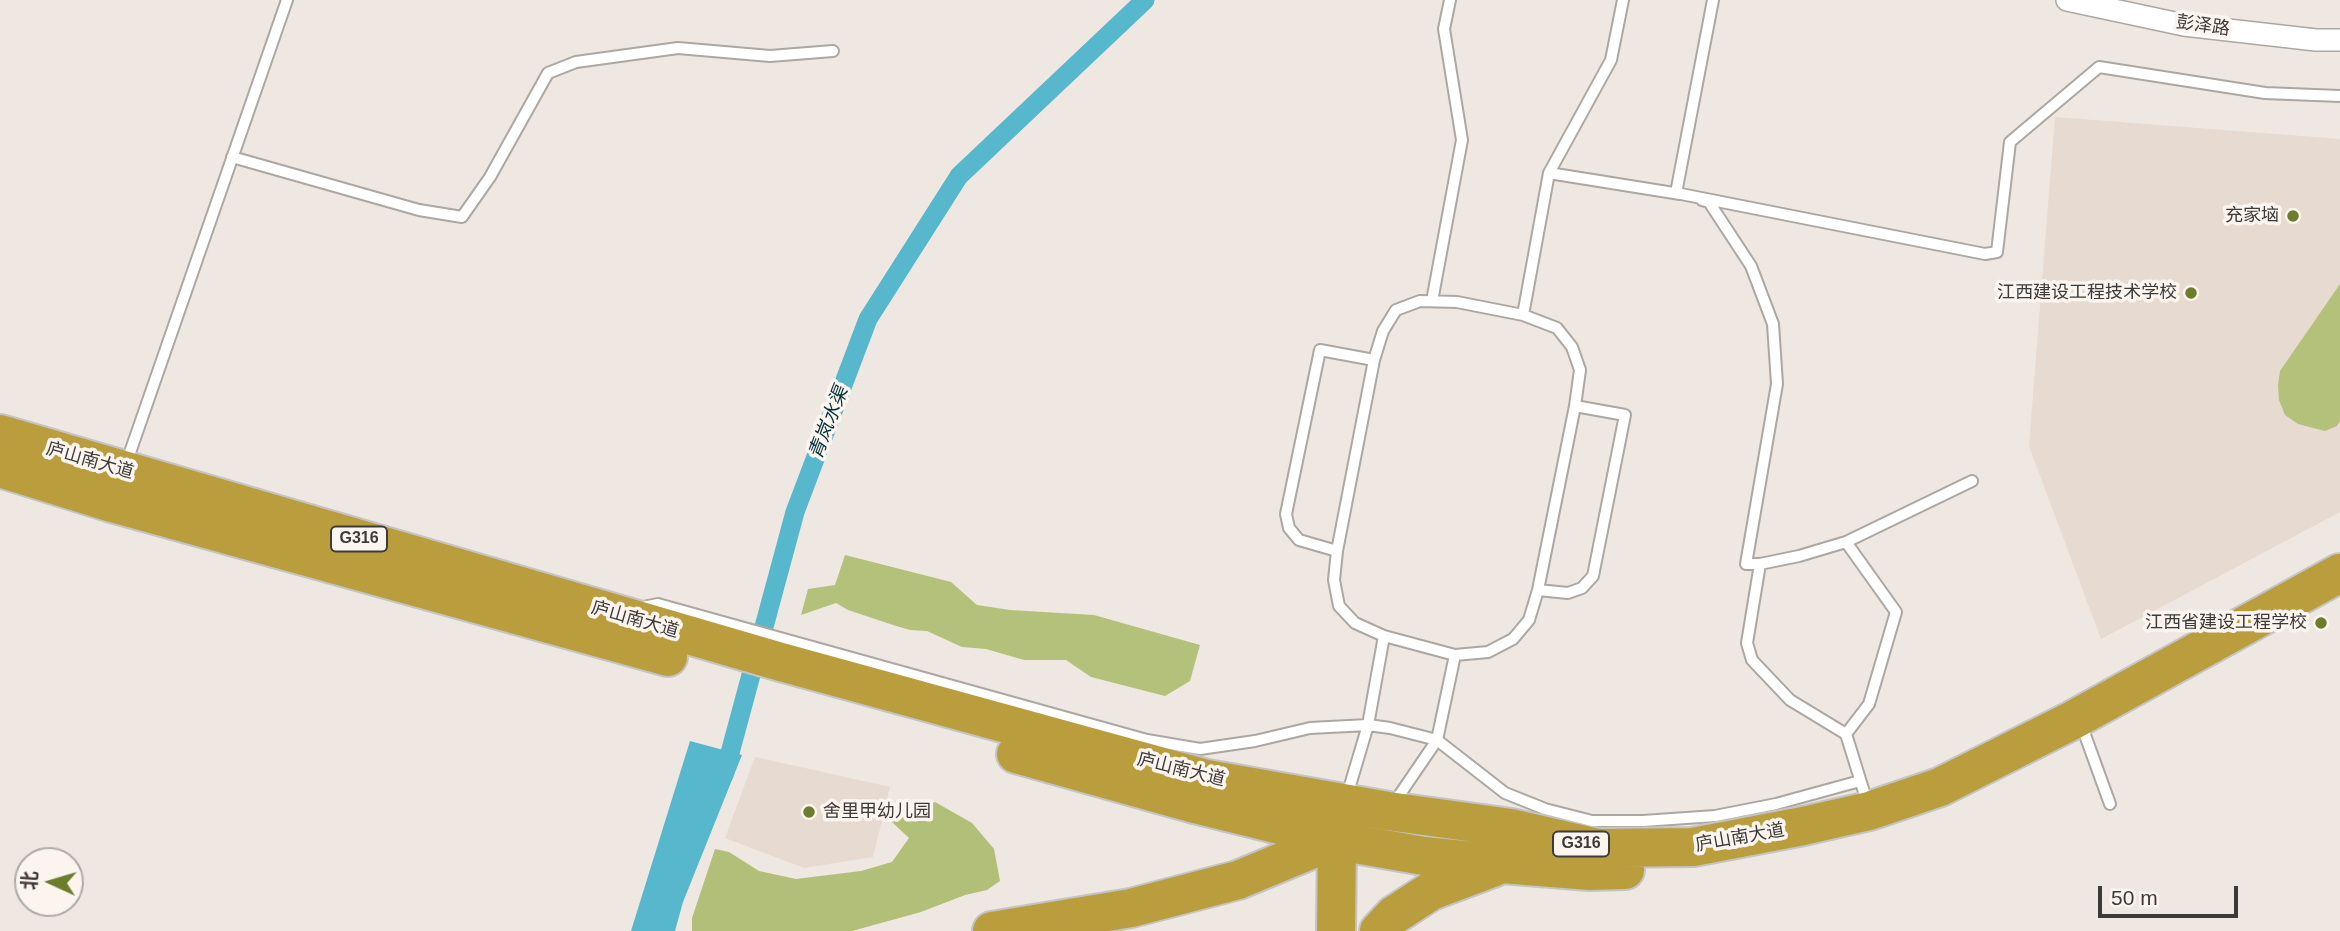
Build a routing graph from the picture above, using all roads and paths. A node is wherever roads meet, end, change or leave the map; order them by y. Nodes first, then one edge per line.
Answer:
1 (287, 0) edge
2 (1450, 0) edge
3 (1623, 0) edge
4 (1713, 0) edge
5 (2067, 0) edge
6 (2340, 40) edge
7 (833, 51) dead end
8 (2340, 96) edge
9 (232, 157) junction
10 (1549, 173) junction
11 (1676, 193) junction
12 (1432, 301) junction
13 (1522, 315) junction
14 (1374, 360) junction
15 (1575, 406) junction
16 (0, 434) edge
17 (0, 468) edge
18 (0, 480) edge
19 (1972, 481) dead end
20 (113, 488) junction
21 (1846, 542) junction
22 (1337, 551) junction
23 (1760, 564) junction
24 (2340, 573) edge
25 (1538, 590) junction
26 (2340, 596) edge
27 (1384, 636) junction
28 (717, 645) junction
29 (1455, 655) junction
30 (791, 666) junction
31 (1368, 725) junction
32 (1846, 734) junction
33 (2085, 735) junction
34 (1437, 740) junction
35 (1865, 796) junction
36 (1345, 802) junction
37 (2110, 804) dead end
38 (1388, 811) junction
39 (1349, 842) junction
40 (1502, 864) junction
41 (992, 931) edge
42 (1336, 931) edge
43 (1356, 931) edge
44 (1379, 931) edge

1 - 9 lane
2 - 12 lane
3 - 10 lane
4 - 11 lane
5 - 6 street, 彭泽路
7 - 9 lane
8 - 11 lane
9 - 20 lane
10 - 11 lane
10 - 13 lane
11 - 23 lane
12 - 13 lane
12 - 14 lane
13 - 15 lane
14 - 22 lane
14 - 22 lane
15 - 25 lane
15 - 25 lane
16 - 20 highway, 庐山南大道 / G316
17 - 20 highway, 庐山南大道 / G316
18 - 20 lane
19 - 21 lane
20 - 28 highway, 庐山南大道 / G316
20 - 28 highway, 庐山南大道 / G316
21 - 23 lane
21 - 32 lane
22 - 27 lane
23 - 32 lane
24 - 35 highway, 庐山南大道 / G316
25 - 29 lane
26 - 33 highway, 庐山南大道 / G316
27 - 29 lane
27 - 31 lane
28 - 30 highway, 庐山南大道 / G316
29 - 34 lane
30 - 31 lane
30 - 36 highway, 庐山南大道 / G316
30 - 39 highway, 庐山南大道 / G316
31 - 34 lane
31 - 36 lane
32 - 35 lane
33 - 37 lane
33 - 40 highway, 庐山南大道 / G316
34 - 35 lane
34 - 38 lane
35 - 38 highway, 庐山南大道 / G316
36 - 38 highway, 庐山南大道 / G316
36 - 39 highway
38 - 39 highway
39 - 40 highway, 庐山南大道 / G316
39 - 41 highway
39 - 42 highway
39 - 43 highway
40 - 44 highway

